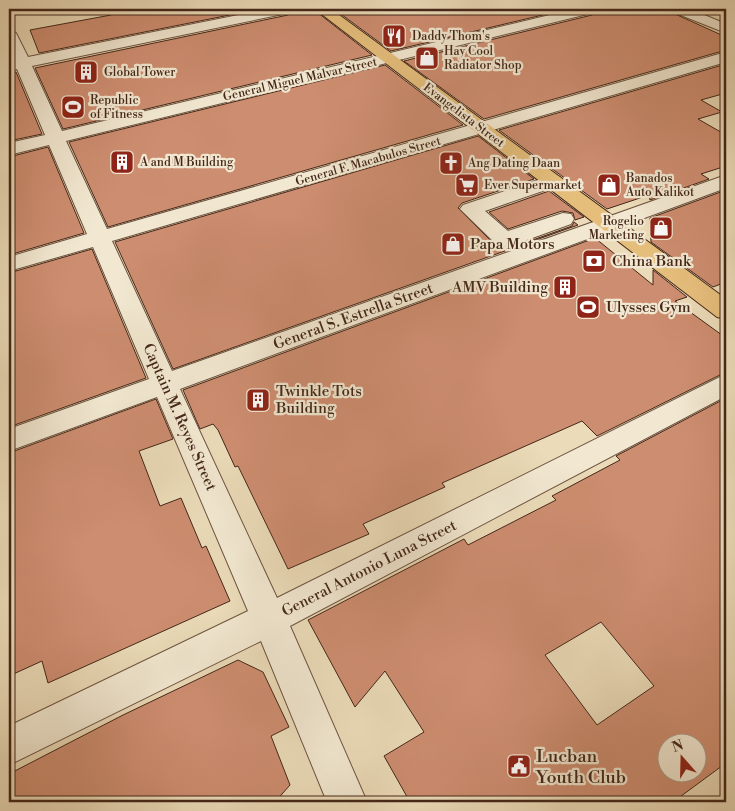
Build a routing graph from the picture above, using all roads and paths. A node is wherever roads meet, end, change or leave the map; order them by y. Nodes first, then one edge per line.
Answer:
1 (288, 9) edge
2 (322, 9) edge
3 (592, 9) edge
4 (678, 9) edge
5 (726, 29) edge
6 (9, 33) edge
7 (726, 57) edge
8 (388, 58) junction
9 (16, 64) edge
10 (482, 128) junction
11 (56, 138) junction
12 (9, 149) edge
13 (553, 181) junction
14 (726, 181) edge
15 (600, 216) junction
16 (99, 238) junction
17 (9, 264) edge
18 (726, 311) edge
19 (166, 384) junction
20 (726, 384) edge
21 (9, 440) edge
22 (269, 619) junction
23 (9, 746) edge
24 (347, 802) edge

1 - 9 street
2 - 8 main road, Evangelista Street
3 - 8 street, General Miguel Malvar Street
4 - 5 street
6 - 9 street, Captain M. Reyes Street
7 - 10 street, General F. Macabulos Street
8 - 10 main road, Evangelista Street
8 - 11 street, General Miguel Malvar Street
9 - 11 street, Captain M. Reyes Street
10 - 13 main road, Evangelista Street
10 - 16 street, General F. Macabulos Street
11 - 12 street, General Miguel Malvar Street
11 - 16 street, Captain M. Reyes Street
13 - 15 main road, Evangelista Street
13 - 15 street
14 - 15 street, General S. Estrella Street
15 - 18 main road, Evangelista Street
15 - 19 street, General S. Estrella Street
16 - 17 street, General F. Macabulos Street
16 - 19 street, Captain M. Reyes Street
19 - 21 street, General S. Estrella Street
19 - 22 street, Captain M. Reyes Street
20 - 22 street, General Antonio Luna Street
22 - 23 street, General Antonio Luna Street
22 - 24 street, Captain M. Reyes Street

